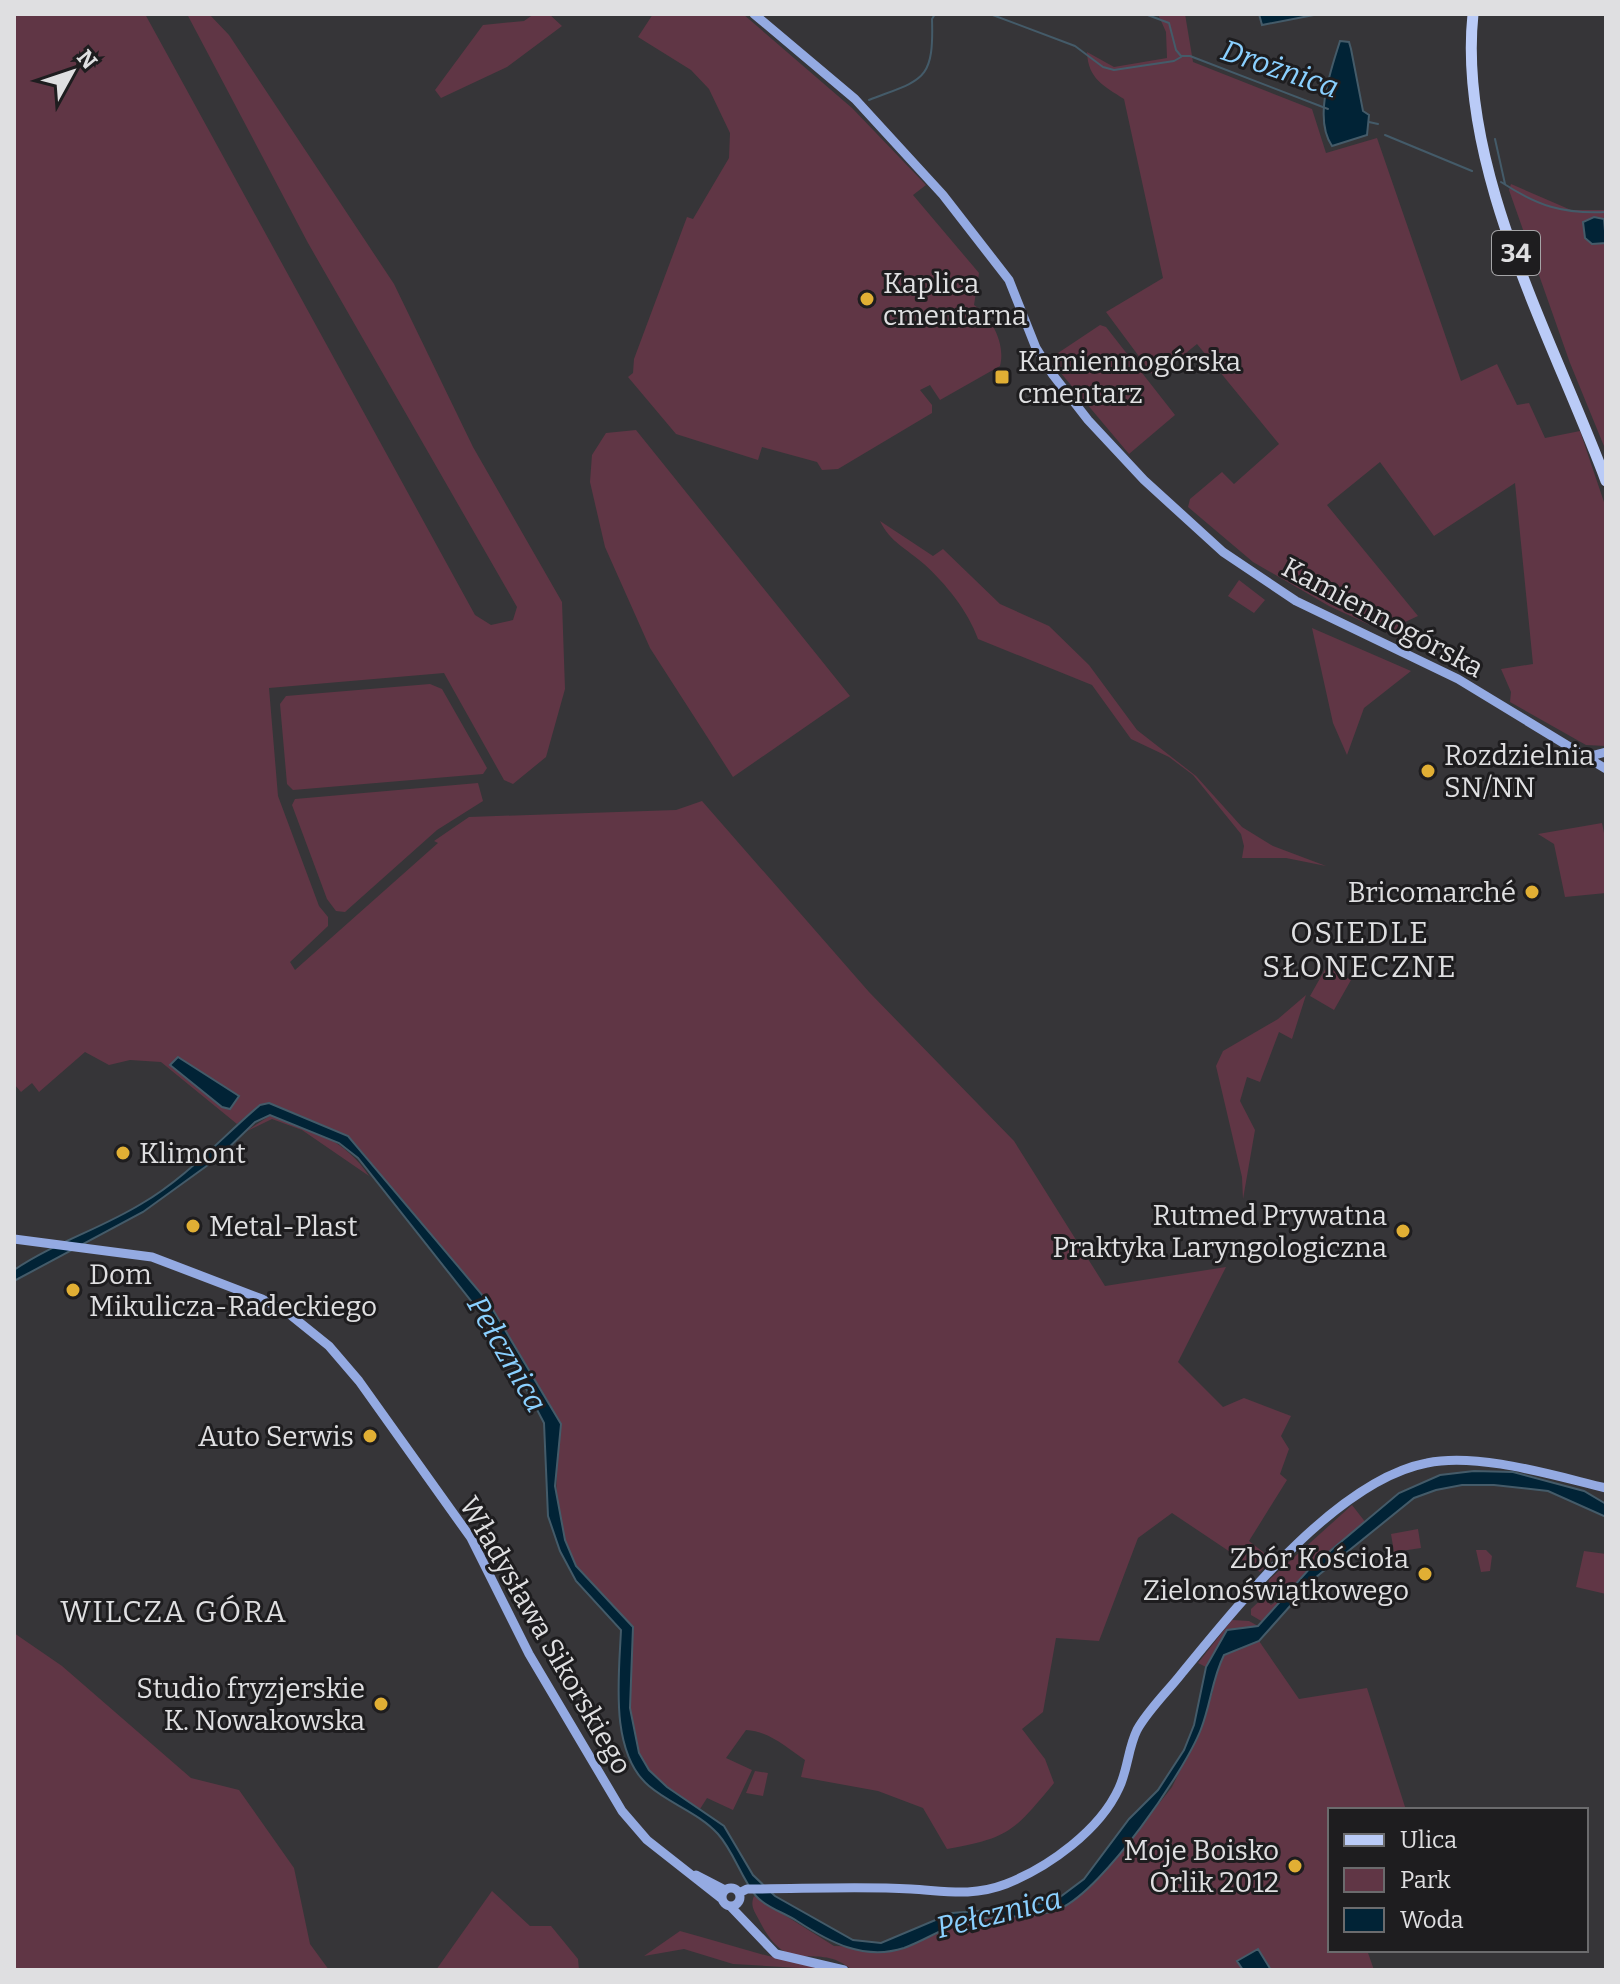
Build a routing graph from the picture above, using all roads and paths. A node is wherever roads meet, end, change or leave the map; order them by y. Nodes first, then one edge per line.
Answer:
1 (754, 14) edge
2 (1473, 14) edge
3 (1606, 481) edge
4 (1606, 752) edge
5 (1585, 757) junction
6 (1606, 769) edge
7 (14, 1239) edge
8 (1606, 1488) edge
9 (723, 1894) junction
10 (739, 1898) junction
11 (844, 1970) edge

1 - 5 street, Kamiennogórska
2 - 3 main road, 34
4 - 5 street
5 - 6 street, Kamiennogórska
7 - 9 street, Władysława Sikorskiego
8 - 10 street
9 - 10 street
9 - 10 street
10 - 11 street

